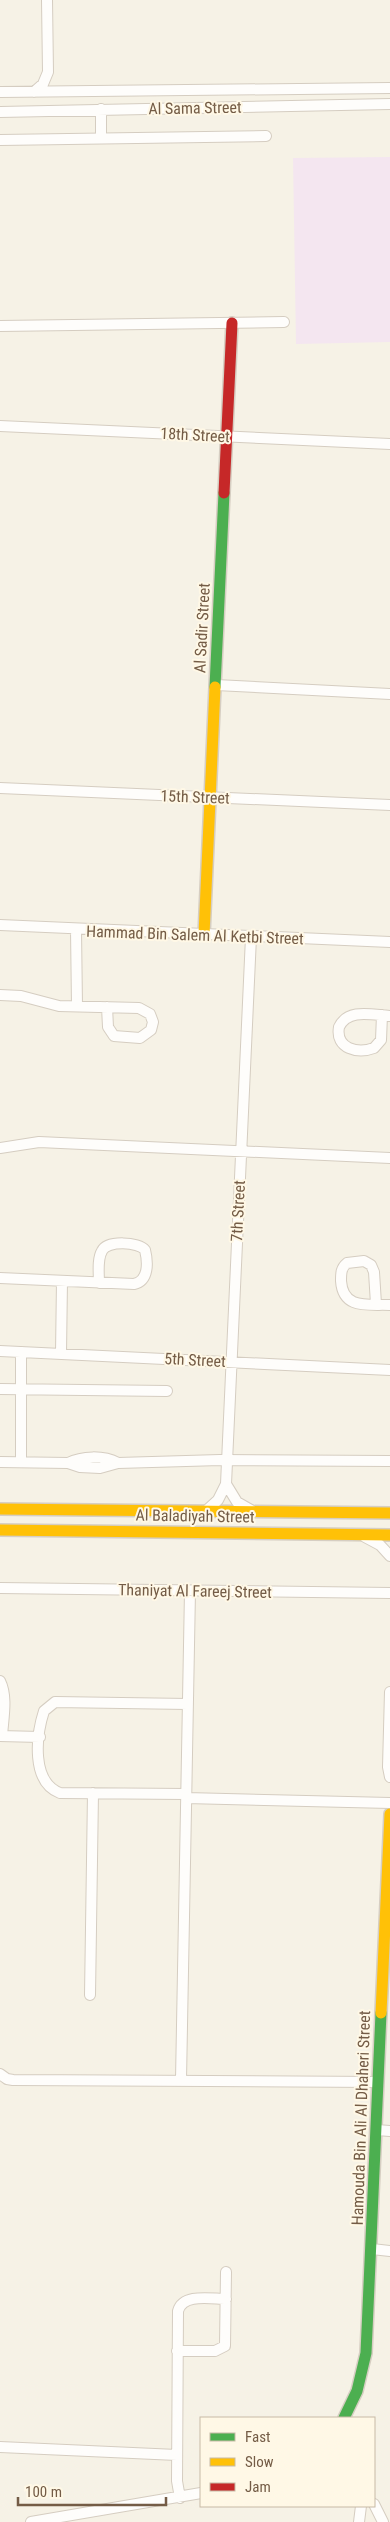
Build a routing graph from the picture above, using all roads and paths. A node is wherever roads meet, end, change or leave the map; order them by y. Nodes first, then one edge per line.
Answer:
1 (48, 0) edge
2 (48, 72) junction
3 (390, 88) edge
4 (62, 91) junction
5 (0, 92) edge
6 (34, 92) junction
7 (390, 104) edge
8 (101, 110) junction
9 (0, 112) edge
10 (266, 136) dead end
11 (101, 138) junction
12 (0, 140) edge
13 (284, 322) dead end
14 (232, 323) junction
15 (0, 326) edge
16 (0, 426) edge
17 (227, 436) junction
18 (390, 444) edge
19 (216, 685) junction
20 (390, 694) edge
21 (0, 788) edge
22 (210, 798) junction
23 (390, 805) edge
24 (0, 925) edge
25 (76, 930) junction
26 (204, 935) junction
27 (251, 937) junction
28 (390, 942) edge
29 (0, 995) edge
30 (77, 1006) junction
31 (107, 1007) junction
32 (386, 1016) edge
33 (0, 1148) edge
34 (241, 1151) junction
35 (390, 1158) edge
36 (0, 1278) edge
37 (62, 1281) junction
38 (99, 1283) junction
39 (376, 1304) junction
40 (390, 1305) edge
41 (0, 1351) edge
42 (21, 1352) junction
43 (60, 1353) junction
44 (231, 1362) junction
45 (390, 1370) edge
46 (0, 1390) edge
47 (21, 1390) junction
48 (167, 1392) dead end
49 (227, 1460) junction
50 (390, 1460) edge
51 (0, 1462) edge
52 (21, 1462) junction
53 (226, 1484) junction
54 (0, 1509) edge
55 (205, 1511) junction
56 (255, 1512) junction
57 (390, 1513) edge
58 (0, 1530) edge
59 (357, 1534) junction
60 (390, 1535) edge
61 (390, 1556) edge
62 (0, 1588) edge
63 (190, 1590) junction
64 (390, 1593) edge
65 (0, 1681) edge
66 (390, 1692) edge
67 (188, 1704) junction
68 (1, 1736) edge
69 (40, 1737) junction
70 (390, 1777) edge
71 (93, 1793) junction
72 (186, 1796) junction
73 (390, 1803) edge
74 (390, 1814) edge
75 (388, 1892) edge
76 (90, 1994) dead end
77 (386, 2003) edge
78 (0, 2074) edge
79 (181, 2080) junction
80 (378, 2082) junction
81 (377, 2130) junction
82 (390, 2131) edge
83 (372, 2249) junction
84 (390, 2251) edge
85 (226, 2272) dead end
86 (226, 2299) junction
87 (177, 2351) junction
88 (345, 2417) edge
89 (0, 2447) edge
90 (177, 2455) junction
91 (200, 2493) edge
92 (180, 2498) junction
93 (375, 2506) edge
94 (361, 2507) edge
95 (32, 2522) edge
96 (360, 2522) edge
97 (383, 2522) edge

1 - 2 street
2 - 4 street
2 - 6 street
3 - 4 street, Al Sama Street
4 - 6 street, Al Sama Street
5 - 6 street, Al Sama Street
7 - 8 street, Al Sama Street
8 - 9 street, Al Sama Street
8 - 11 street
10 - 11 street
11 - 12 street
13 - 14 street
14 - 15 street
14 - 17 street, Al Sadir Street
16 - 17 street, 18th Street
17 - 18 street, 18th Street
17 - 19 street, Al Sadir Street
19 - 20 street
19 - 22 street, Al Sadir Street
21 - 22 street, 15th Street
22 - 23 street, 15th Street
22 - 26 street, Al Sadir Street
24 - 25 street, Hammad Bin Salem Al Ketbi Street
25 - 26 street, Hammad Bin Salem Al Ketbi Street
25 - 30 street
26 - 27 street, Hammad Bin Salem Al Ketbi Street
27 - 28 street, Hammad Bin Salem Al Ketbi Street
27 - 34 street, 7th Street
29 - 30 street
30 - 31 street
31 - 31 street
32 - 32 street
33 - 34 street
34 - 35 street
34 - 44 street, 7th Street
36 - 37 street
37 - 38 street
37 - 43 street
38 - 38 street
39 - 39 street
39 - 40 street
41 - 42 street, 5th Street
42 - 43 street, 5th Street
42 - 47 street
43 - 44 street, 5th Street
44 - 45 street, 5th Street
44 - 49 street, 7th Street
46 - 47 street
47 - 48 street
47 - 52 street
49 - 50 street
49 - 52 street
49 - 53 street, 7th Street
51 - 52 street
53 - 55 street
53 - 56 street
54 - 55 street, Al Baladiyah Street
55 - 56 street, Al Baladiyah Street
56 - 57 street, Al Baladiyah Street
58 - 59 street, Al Baladiyah Street
59 - 60 street, Al Baladiyah Street
59 - 61 street
62 - 63 street, Thaniyat Al Fareej Street
63 - 64 street, Thaniyat Al Fareej Street
63 - 67 street
65 - 68 street
66 - 70 street
67 - 69 street
67 - 72 street
68 - 69 street
69 - 71 street
71 - 72 street
71 - 76 street
72 - 73 street
72 - 79 street
74 - 75 street, Hamouda Bin Ali Al Dhaheri Street
75 - 77 street, Hamouda Bin Ali Al Dhaheri Street
77 - 80 street, Hamouda Bin Ali Al Dhaheri Street
78 - 79 street
79 - 80 street
80 - 81 street, Hamouda Bin Ali Al Dhaheri Street
81 - 82 street
81 - 83 street, Hamouda Bin Ali Al Dhaheri Street
83 - 84 street
83 - 88 street, Hamouda Bin Ali Al Dhaheri Street
85 - 86 street
86 - 87 street
86 - 87 street
87 - 90 street
89 - 90 street
90 - 92 street
91 - 92 street
92 - 95 street
93 - 97 street
94 - 96 street

